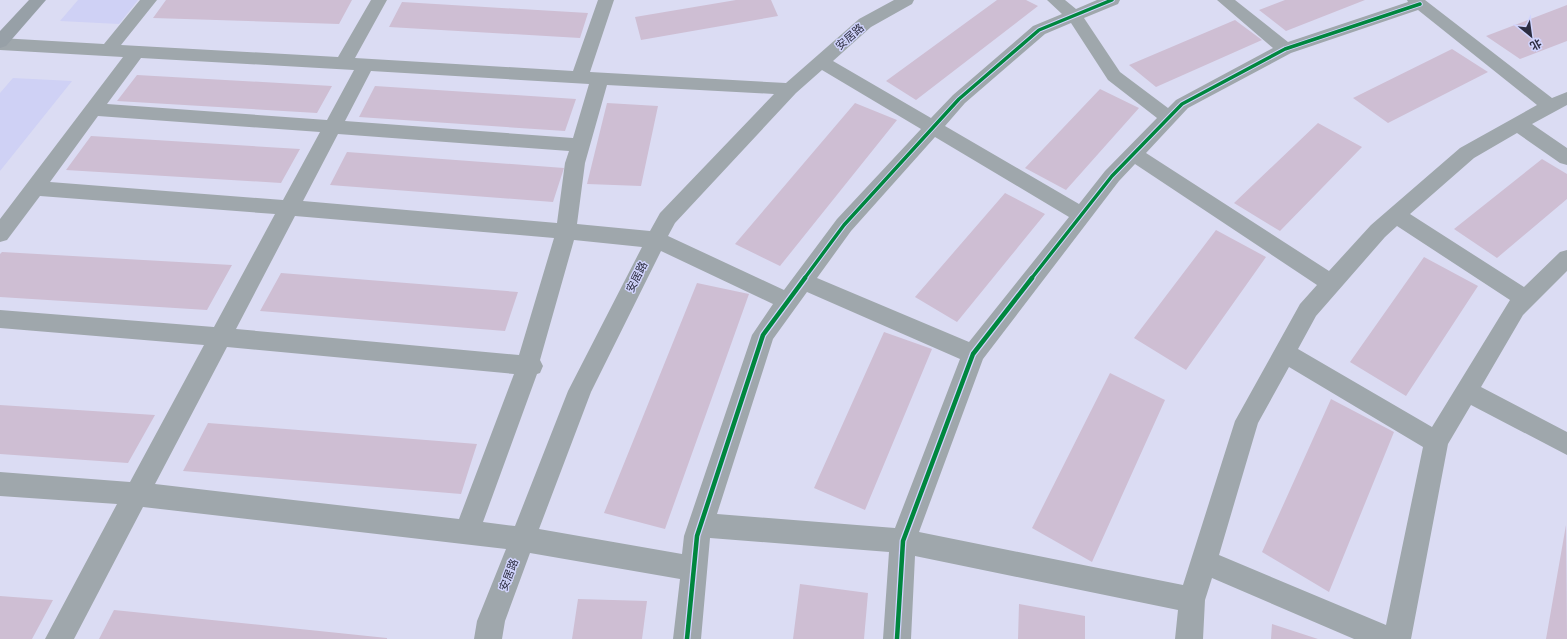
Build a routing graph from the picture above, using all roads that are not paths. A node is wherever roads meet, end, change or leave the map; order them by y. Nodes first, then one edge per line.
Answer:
1 (38, 0) edge
2 (149, 0) edge
3 (379, 0) edge
4 (606, 0) edge
5 (906, 0) edge
6 (1055, 0) edge
7 (1112, 0) edge
8 (1225, 0) edge
9 (1418, 2) edge
10 (1074, 16) junction
11 (0, 43) edge
12 (109, 49) junction
13 (1285, 49) junction
14 (138, 51) junction
15 (821, 62) junction
16 (344, 63) junction
17 (366, 64) junction
18 (590, 77) junction
19 (790, 89) junction
20 (1558, 102) edge
21 (94, 109) junction
22 (1169, 118) junction
23 (1518, 124) junction
24 (333, 126) junction
25 (932, 128) junction
26 (580, 145) junction
27 (1134, 154) junction
28 (1567, 158) edge
29 (34, 188) junction
30 (289, 208) junction
31 (1082, 215) junction
32 (1396, 215) junction
33 (566, 232) junction
34 (0, 234) edge
35 (656, 240) junction
36 (1567, 258) edge
37 (803, 281) junction
38 (1332, 284) junction
39 (1526, 299) junction
40 (788, 301) junction
41 (0, 319) edge
42 (221, 336) junction
43 (1285, 353) junction
44 (973, 354) junction
45 (530, 365) junction
46 (1466, 392) junction
47 (1436, 442) junction
48 (1567, 444) edge
49 (0, 484) edge
50 (137, 494) junction
51 (701, 525) junction
52 (467, 532) junction
53 (523, 539) junction
54 (903, 541) junction
55 (1204, 562) junction
56 (694, 569) junction
57 (1192, 600) junction
58 (1397, 638) edge
59 (59, 639) edge
60 (488, 639) edge
61 (687, 639) edge
62 (897, 639) edge
63 (1189, 639) edge

1 - 11 main road
2 - 12 street
3 - 16 street
4 - 18 street
5 - 15 street, 安居路
6 - 10 street
7 - 10 street
8 - 13 street
9 - 13 street
9 - 20 street
10 - 22 street
10 - 25 street
11 - 12 street
12 - 14 street
13 - 22 street
14 - 16 street
14 - 21 street
15 - 19 street, 安居路
15 - 25 street
16 - 17 street
17 - 18 street
17 - 24 street
18 - 19 street
18 - 26 street
19 - 35 street, 安居路
20 - 23 street
21 - 24 street
21 - 29 street
22 - 27 street
23 - 28 street
23 - 32 street
24 - 26 street
24 - 30 street
25 - 31 street
25 - 37 street
26 - 33 street
27 - 31 street
27 - 38 street
29 - 30 street
29 - 34 street
30 - 33 street
30 - 42 street
31 - 44 street
32 - 38 street
32 - 39 street
33 - 35 street
33 - 45 street
35 - 40 street
35 - 53 street, 安居路
36 - 39 street
37 - 40 street
37 - 44 street
38 - 43 street
39 - 46 street
40 - 51 street
41 - 42 street
42 - 45 street
42 - 50 street
43 - 47 street
43 - 55 street
44 - 54 street
45 - 52 street
46 - 47 street
46 - 48 street
47 - 58 street
49 - 50 street
50 - 52 street
50 - 59 street
51 - 54 street
51 - 56 street
52 - 53 street
53 - 56 street
53 - 60 street, 安居路
54 - 57 street
54 - 62 street
55 - 57 street
55 - 58 street
56 - 61 street
57 - 63 street

